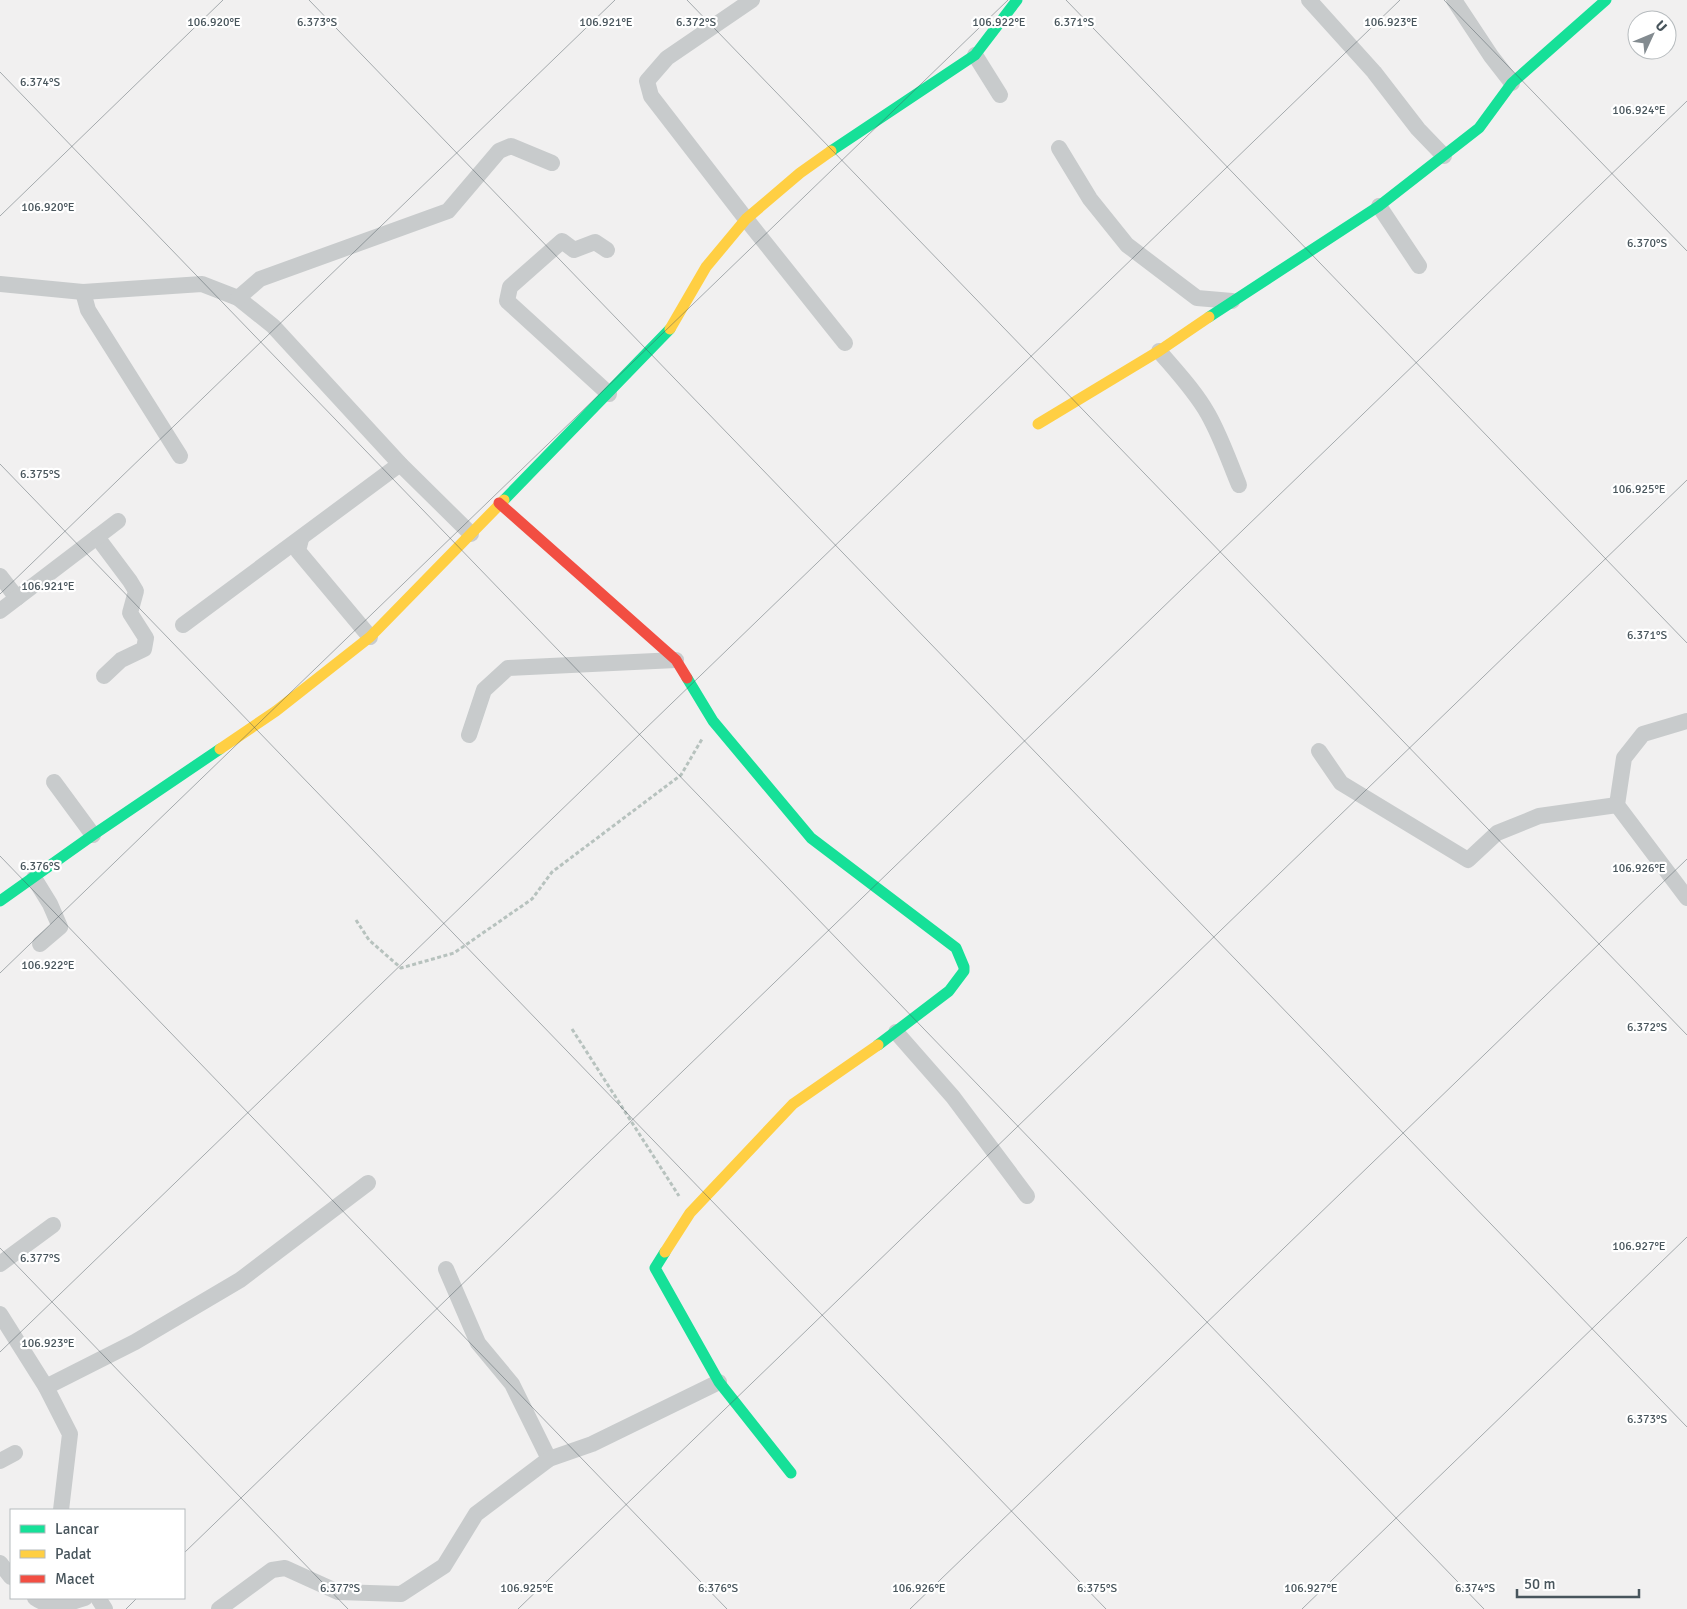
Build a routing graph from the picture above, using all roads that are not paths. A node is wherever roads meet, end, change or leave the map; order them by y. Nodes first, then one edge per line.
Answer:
1 (752, 0) edge
2 (1016, 0) edge
3 (1309, 0) edge
4 (1454, 0) edge
5 (1606, 0) edge
6 (975, 55) junction
7 (1512, 84) junction
8 (1000, 95) dead end
9 (1059, 148) dead end
10 (1444, 156) junction
11 (552, 163) dead end
12 (1379, 206) junction
13 (746, 219) junction
14 (607, 250) dead end
15 (1419, 266) dead end
16 (0, 284) edge
17 (83, 292) junction
18 (238, 298) junction
19 (1232, 301) junction
20 (845, 343) dead end
21 (1159, 350) junction
22 (609, 394) junction
23 (1038, 424) dead end
24 (180, 456) dead end
25 (400, 464) junction
26 (1239, 485) dead end
27 (499, 503) junction
28 (118, 522) dead end
29 (471, 534) junction
30 (98, 537) junction
31 (301, 539) junction
32 (0, 576) edge
33 (17, 598) junction
34 (0, 611) edge
35 (183, 626) dead end
36 (370, 637) junction
37 (676, 660) junction
38 (104, 676) dead end
39 (1687, 721) edge
40 (469, 735) dead end
41 (1319, 752) dead end
42 (54, 782) dead end
43 (1616, 805) junction
44 (93, 835) junction
45 (34, 878) junction
46 (1687, 898) edge
47 (0, 901) edge
48 (40, 944) dead end
49 (896, 1032) junction
50 (368, 1183) dead end
51 (1027, 1196) dead end
52 (53, 1226) dead end
53 (0, 1264) edge
54 (446, 1269) dead end
55 (0, 1314) edge
56 (719, 1382) junction
57 (46, 1387) junction
58 (15, 1453) dead end
59 (549, 1459) junction
60 (0, 1461) edge
61 (791, 1473) dead end
62 (61, 1509) edge
63 (0, 1563) edge
64 (10, 1576) edge
65 (36, 1599) edge
66 (82, 1599) edge
67 (219, 1609) edge

1 - 13 street
2 - 6 street
3 - 10 street
4 - 7 street
5 - 7 street
6 - 8 street
6 - 13 street
7 - 10 street
9 - 19 street
10 - 12 street
11 - 18 street
12 - 15 street
12 - 19 street
13 - 20 street
13 - 22 street
14 - 22 street
16 - 17 street
17 - 18 street
17 - 24 street
18 - 25 street
19 - 21 street
21 - 23 street
21 - 26 street
22 - 27 street
25 - 29 street
25 - 31 street
27 - 29 street
27 - 37 street
28 - 30 street
29 - 36 street
30 - 33 street
30 - 38 street
31 - 35 street
31 - 36 street
32 - 33 street
33 - 34 street
36 - 44 street
37 - 40 street
37 - 49 street
39 - 43 street
41 - 43 street
42 - 44 street
43 - 46 street
44 - 45 street
45 - 47 street
45 - 48 street
49 - 51 street
49 - 56 street
50 - 57 street
52 - 53 street
54 - 59 street
55 - 57 street
56 - 59 street
56 - 61 street
57 - 62 street
58 - 60 street
59 - 67 street
63 - 64 street
65 - 66 street

